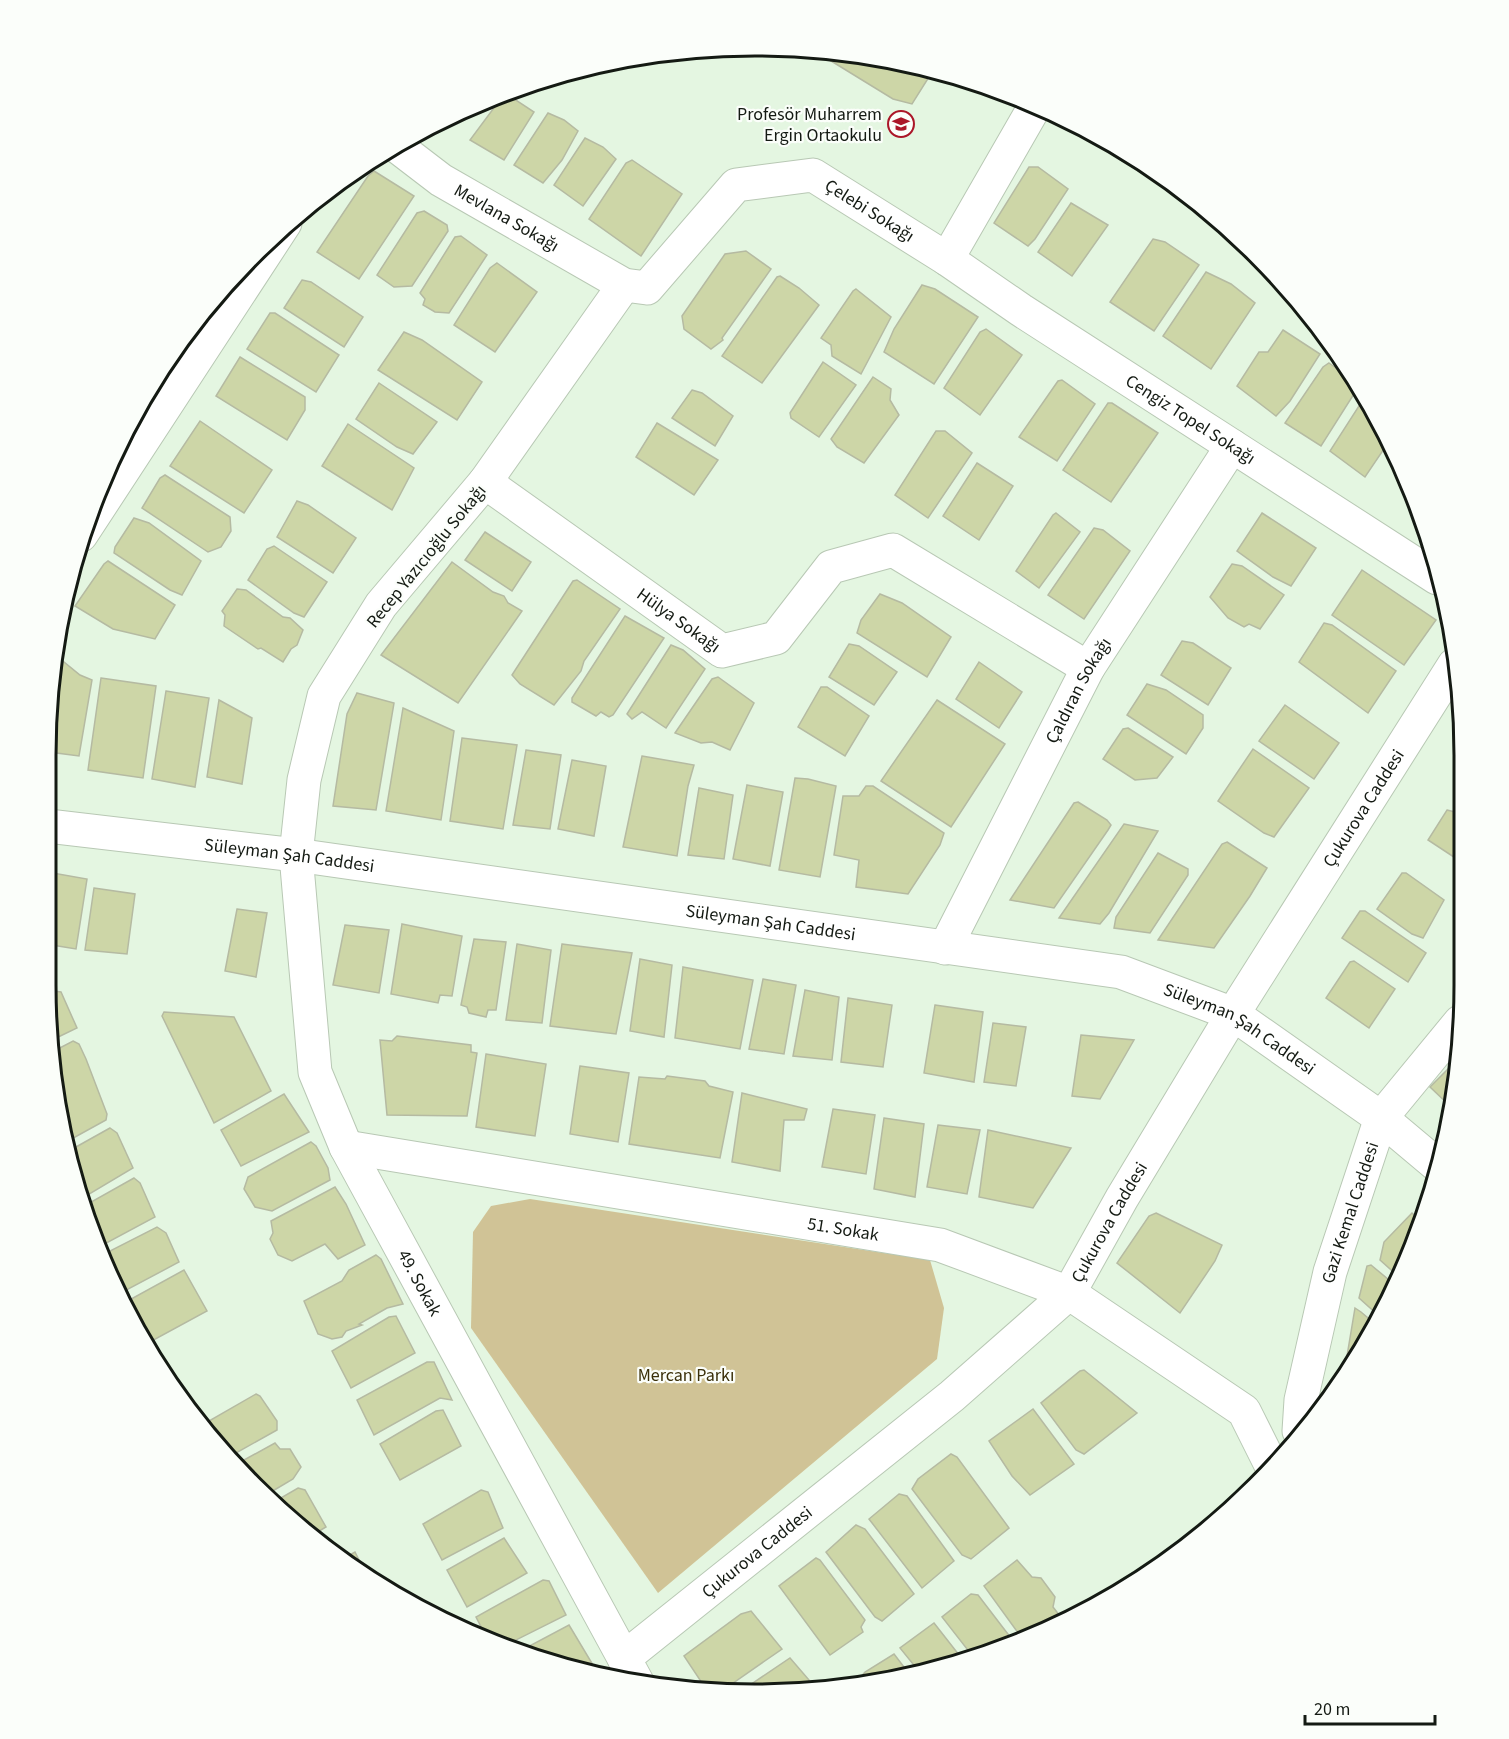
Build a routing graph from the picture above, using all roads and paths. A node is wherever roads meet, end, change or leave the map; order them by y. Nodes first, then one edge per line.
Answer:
1 (1031, 113) edge
2 (403, 151) edge
3 (262, 258) edge
4 (947, 259) junction
5 (624, 285) junction
6 (1232, 446) junction
7 (485, 482) junction
8 (105, 499) edge
9 (1430, 573) edge
10 (1088, 668) junction
11 (1449, 673) edge
12 (56, 826) edge
13 (296, 855) junction
14 (945, 948) junction
15 (1233, 1014) junction
16 (1452, 1032) edge
17 (1381, 1118) junction
18 (346, 1147) junction
19 (1431, 1161) edge
20 (1069, 1293) junction
21 (1300, 1421) edge
22 (1268, 1458) edge
23 (630, 1670) edge

1 - 4 street
2 - 5 street, Mevlana Sokağı
3 - 8 street
4 - 5 street, Çelebi Sokağı
4 - 6 street, Cengiz Topel Sokağı
5 - 7 street, Recep Yazıcıoğlu Sokağı
6 - 9 street, Cengiz Topel Sokağı
6 - 10 street, Çaldıran Sokağı
7 - 10 street, Hülya Sokağı
7 - 13 street, Recep Yazıcıoğlu Sokağı
10 - 14 street, Çaldıran Sokağı
11 - 15 street, Çukurova Caddesi
12 - 13 street, Süleyman Şah Caddesi
13 - 14 street, Süleyman Şah Caddesi
13 - 18 street, 49. Sokak
14 - 15 street, Süleyman Şah Caddesi
15 - 17 street, Süleyman Şah Caddesi
15 - 20 street, Çukurova Caddesi
16 - 17 street, Gazi Kemal Caddesi
17 - 19 street, Süleyman Şah Caddesi
17 - 21 street, Gazi Kemal Caddesi
18 - 20 street, 51. Sokak
18 - 23 street, 49. Sokak
20 - 22 street, 51. Sokak
20 - 23 street, Çukurova Caddesi

